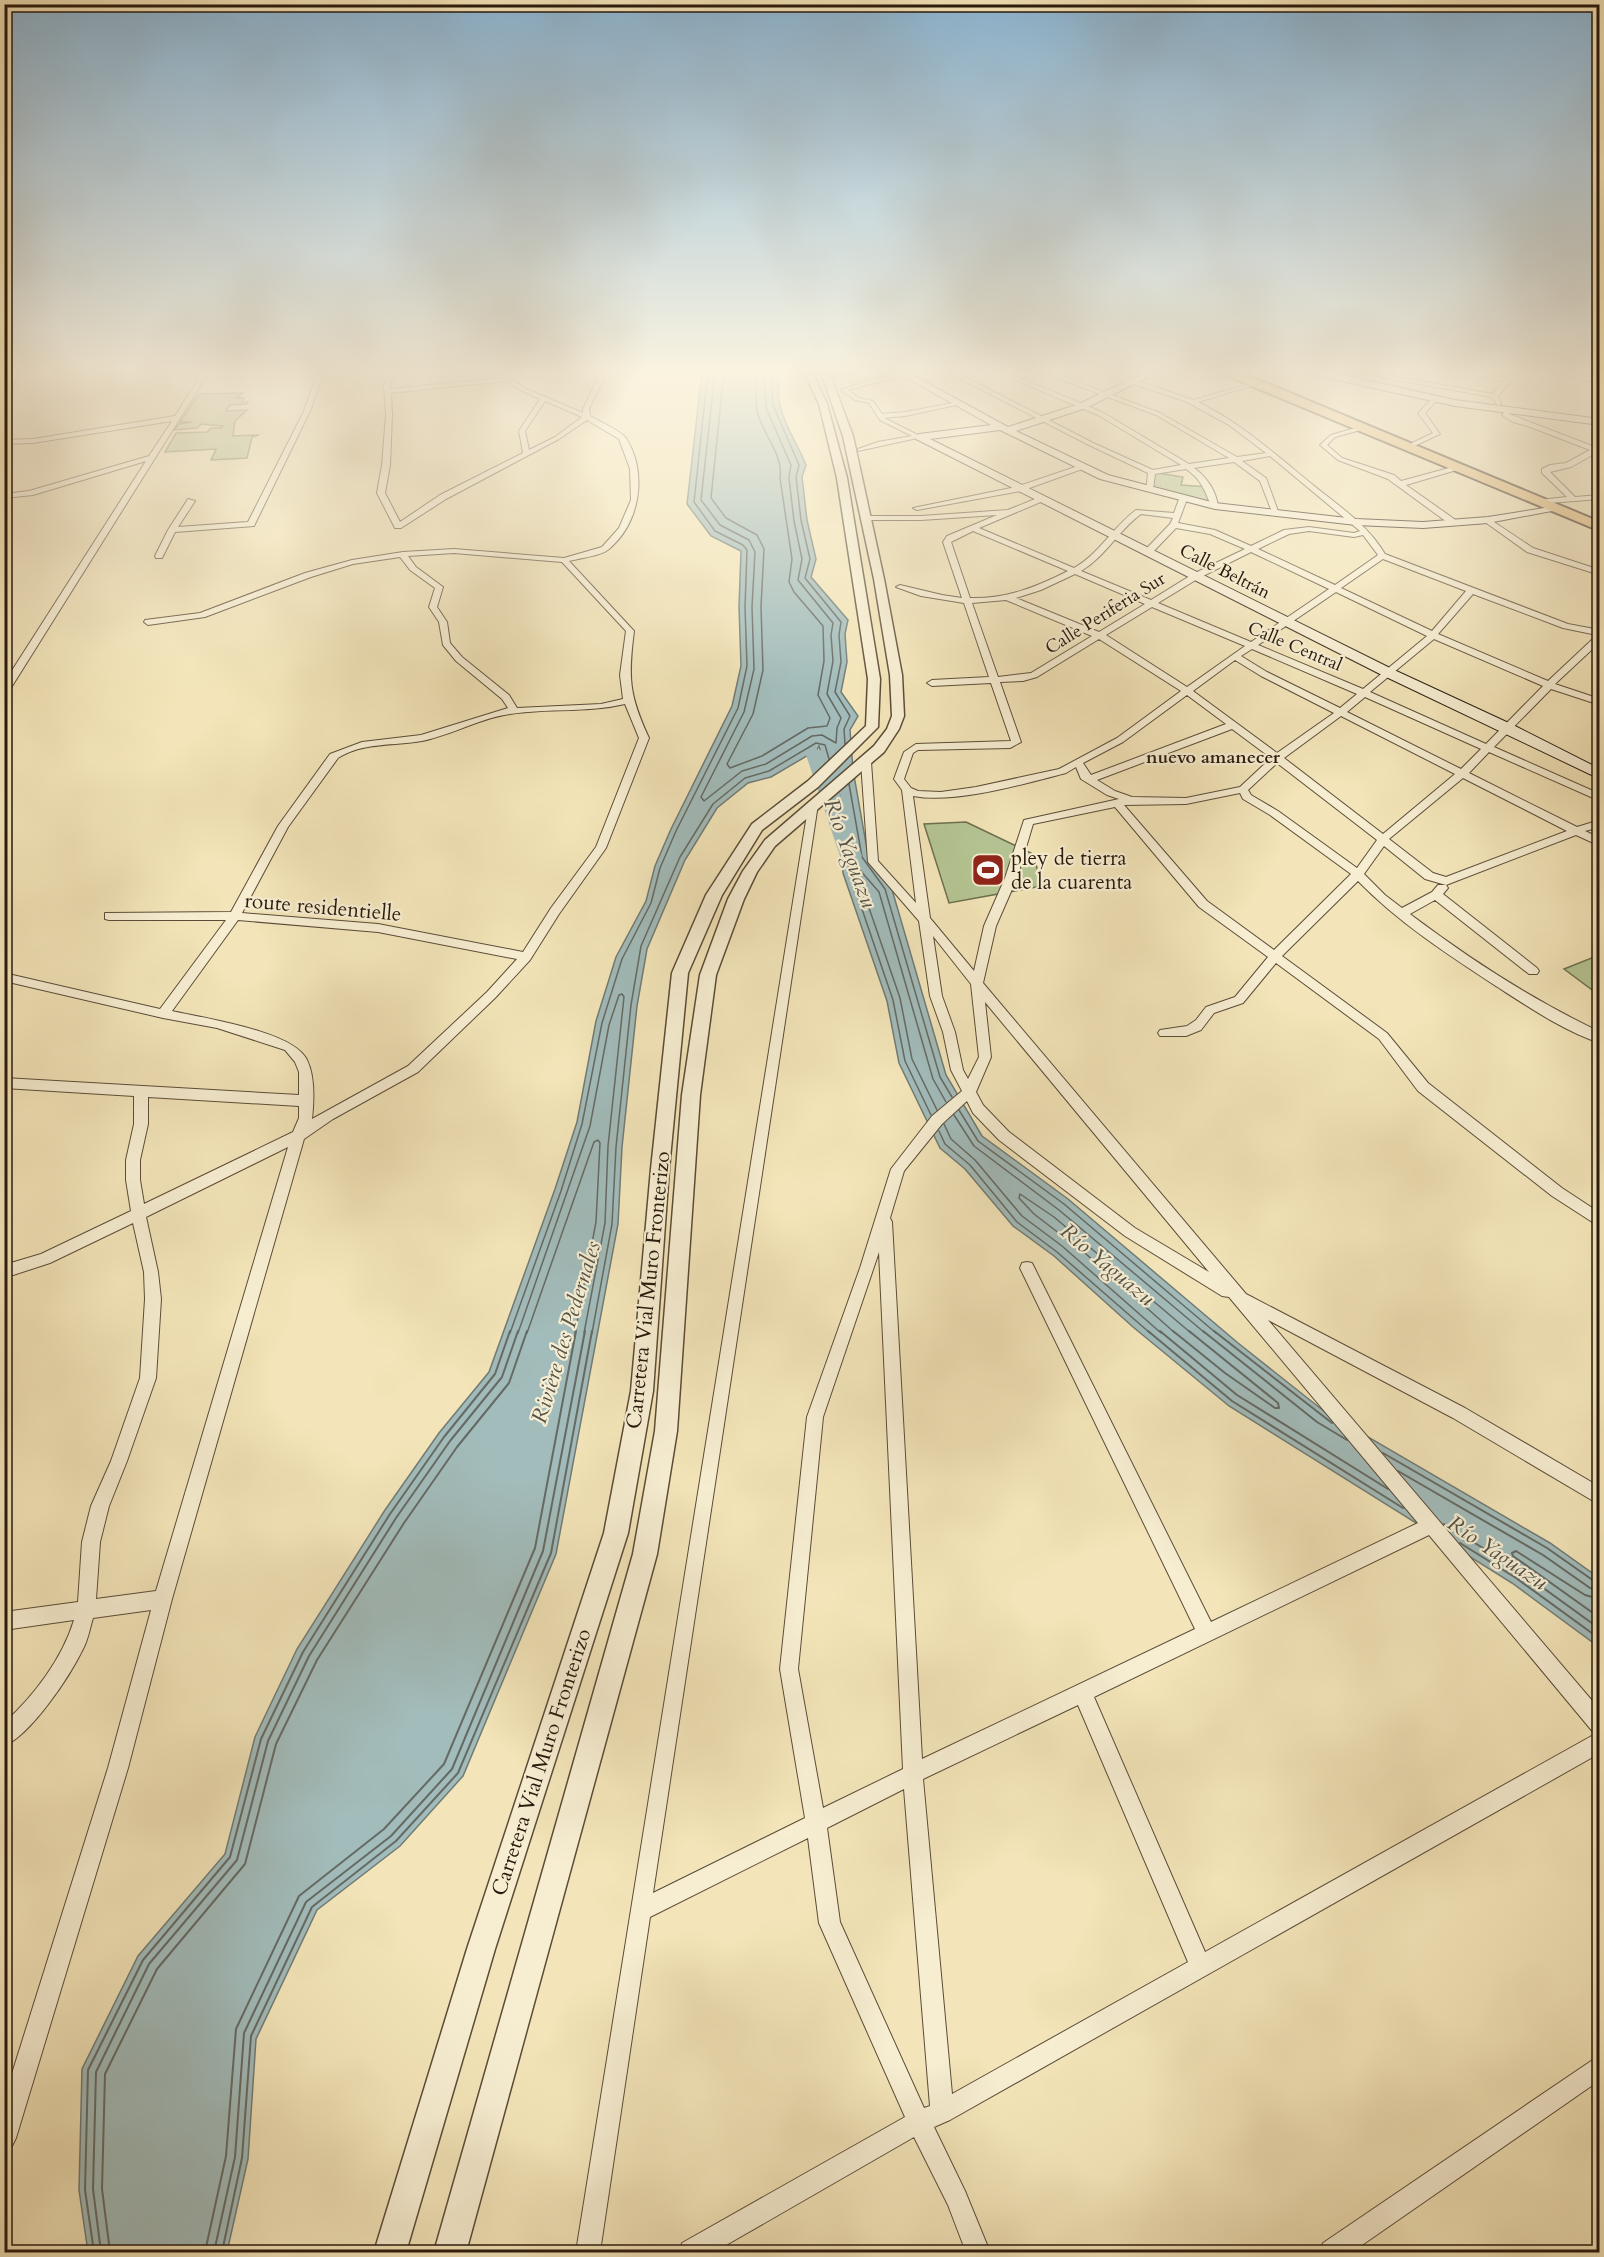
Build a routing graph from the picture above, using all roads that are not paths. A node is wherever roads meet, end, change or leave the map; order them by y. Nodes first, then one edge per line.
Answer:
1 (84, 477) edge
2 (138, 477) edge
3 (274, 477) edge
4 (384, 477) edge
5 (484, 477) edge
6 (634, 477) edge
7 (842, 477) edge
8 (857, 477) edge
9 (996, 477) edge
10 (1053, 477) edge
11 (1105, 477) edge
12 (1151, 477) edge
13 (1202, 477) edge
14 (1259, 477) edge
15 (1300, 477) edge
16 (1391, 477) edge
17 (1422, 477) edge
18 (1481, 477) edge
19 (1551, 477) edge
20 (1400, 484) junction
21 (1018, 489) junction
22 (1149, 489) junction
23 (4, 496) edge
24 (1599, 497) edge
25 (1572, 498) junction
26 (1040, 499) junction
27 (1183, 499) junction
28 (191, 501) dead end
29 (1539, 502) junction
30 (1215, 506) junction
31 (917, 508) dead end
32 (1553, 508) junction
33 (1014, 512) junction
34 (1276, 512) junction
35 (866, 518) junction
36 (1176, 520) junction
37 (1488, 520) junction
38 (1356, 522) junction
39 (1454, 523) junction
40 (1599, 527) edge
41 (975, 529) junction
42 (172, 530) junction
43 (1366, 532) junction
44 (1114, 535) junction
45 (1251, 549) junction
46 (1148, 552) junction
47 (403, 554) junction
48 (159, 556) dead end
49 (1382, 556) junction
50 (564, 560) junction
51 (1073, 572) junction
52 (1599, 573) edge
53 (1196, 576) junction
54 (900, 587) dead end
55 (1334, 589) junction
56 (1472, 590) junction
57 (1010, 598) junction
58 (966, 599) junction
59 (1150, 602) junction
60 (148, 622) dead end
61 (1288, 622) junction
62 (1432, 635) junction
63 (1101, 636) junction
64 (1598, 639) edge
65 (1251, 645) junction
66 (1235, 656) junction
67 (1387, 672) junction
68 (994, 680) junction
69 (932, 683) dead end
70 (1549, 685) junction
71 (4, 691) edge
72 (1187, 691) junction
73 (1364, 693) junction
74 (626, 701) junction
75 (1599, 702) edge
76 (514, 710) junction
77 (1341, 712) junction
78 (1233, 725) junction
79 (1508, 728) junction
80 (1486, 747) junction
81 (1277, 758) junction
82 (866, 762) junction
83 (1077, 762) junction
84 (1062, 771) junction
85 (1462, 774) junction
86 (1599, 775) edge
87 (1089, 779) junction
88 (1244, 789) junction
89 (907, 790) junction
90 (1599, 798) edge
91 (1131, 800) junction
92 (1117, 803) junction
93 (813, 804) junction
94 (1599, 823) edge
95 (1576, 831) junction
96 (1382, 840) junction
97 (1599, 843) edge
98 (1358, 874) junction
99 (1449, 880) junction
100 (1436, 895) junction
101 (1401, 914) junction
102 (110, 916) dead end
103 (235, 916) junction
104 (1276, 955) junction
105 (526, 957) junction
106 (1533, 971) dead end
107 (4, 977) edge
108 (977, 984) junction
109 (163, 1014) junction
110 (1164, 1033) dead end
111 (1599, 1038) edge
112 (4, 1083) edge
113 (141, 1091) junction
114 (969, 1092) junction
115 (306, 1101) junction
116 (298, 1136) junction
117 (138, 1214) junction
118 (884, 1214) junction
119 (1599, 1221) edge
120 (1028, 1268) dead end
121 (4, 1272) edge
122 (1599, 1497) edge
123 (1432, 1525) junction
124 (163, 1599) junction
125 (86, 1610) junction
126 (4, 1621) edge
127 (1207, 1634) junction
128 (1083, 1695) junction
129 (1599, 1725) edge
130 (4, 1737) edge
131 (1599, 1742) edge
132 (913, 1774) junction
133 (816, 1824) junction
134 (640, 1911) junction
135 (1201, 1967) junction
136 (1599, 2066) edge
137 (11, 2102) edge
138 (942, 2112) junction
139 (919, 2122) junction
140 (4, 2138) edge
141 (390, 2253) edge
142 (450, 2253) edge
143 (588, 2253) edge
144 (691, 2253) edge
145 (978, 2253) edge
146 (1332, 2253) edge

1 - 23 street
2 - 71 street
3 - 42 street
4 - 5 street
6 - 50 street
7 - 141 street, Carretera Vial Muro Fronterizo
8 - 35 street, Carretera Vial Muro Fronterizo
9 - 21 main road, Calle Beltrán
10 - 21 street
11 - 22 main road
12 - 22 street
13 - 30 street
14 - 34 street
15 - 38 street
16 - 20 street
17 - 20 street
18 - 29 main road
19 - 25 street
20 - 39 street
21 - 26 main road, Calle Beltrán
21 - 31 street
22 - 27 main road
24 - 25 street
25 - 29 street
26 - 33 street
26 - 44 main road, Calle Beltrán
27 - 30 main road
27 - 36 street
28 - 42 street
29 - 32 main road
30 - 34 main road
32 - 37 main road
32 - 40 main road
33 - 35 street
33 - 41 street
34 - 38 main road
35 - 82 street, Carretera Vial Muro Fronterizo
36 - 44 street
36 - 45 street
36 - 46 street
37 - 39 main road
37 - 52 street
38 - 39 main road
38 - 43 street
41 - 51 street, Calle Central
41 - 58 street
42 - 48 street
43 - 45 street, Calle Periferia Sur
43 - 49 street
44 - 46 main road, Calle Beltrán
44 - 51 street
45 - 53 street, Calle Periferia Sur
45 - 55 street
46 - 53 main road, Calle Beltrán
47 - 50 street
47 - 60 street
47 - 76 street
49 - 55 street
49 - 56 street
50 - 74 street
51 - 57 street
51 - 59 street, Calle Central
53 - 59 street, Calle Periferia Sur
53 - 61 main road, Calle Beltrán
54 - 58 street
55 - 61 street
55 - 62 street
56 - 62 street
56 - 64 street
57 - 58 street
57 - 63 street
58 - 68 street
59 - 63 street, Calle Periferia Sur
59 - 65 street, Calle Central
61 - 65 street
61 - 67 main road, Calle Beltrán
62 - 67 street
62 - 70 street
63 - 68 street, Calle Periferia Sur
63 - 72 street
64 - 70 street
65 - 66 street
65 - 73 street, Calle Central
66 - 72 street
66 - 77 street
67 - 73 street
67 - 79 main road, Calle Beltrán
68 - 69 street, Calle Periferia Sur
68 - 89 street
70 - 75 street
70 - 79 street
72 - 78 street
72 - 83 street
73 - 77 street
73 - 80 street, Calle Central
74 - 76 street
74 - 105 street
76 - 103 street
77 - 81 street
77 - 85 street
78 - 81 street
78 - 87 street
79 - 80 street
79 - 86 main road, Calle Beltrán
80 - 85 street
80 - 90 street, Calle Central
81 - 88 street
81 - 96 street
82 - 93 street, Carretera Vial Muro Fronterizo
82 - 108 street
83 - 84 street
83 - 87 street
84 - 87 street
84 - 89 street
85 - 95 street
85 - 96 street
87 - 91 street
88 - 91 street
88 - 98 street
89 - 114 street
91 - 92 street
92 - 104 street
92 - 108 street
93 - 134 street
93 - 142 street, Carretera Vial Muro Fronterizo
94 - 95 street
95 - 97 street
95 - 99 street
96 - 98 street
96 - 99 street
98 - 101 street
98 - 104 street
99 - 100 street
100 - 101 street
100 - 106 street
101 - 111 street
102 - 103 street
103 - 105 street, route residentielle
103 - 109 street, route residentielle
104 - 110 street
104 - 119 street
105 - 116 street
107 - 109 street
108 - 114 street
108 - 123 street
109 - 115 street
112 - 113 street
113 - 115 street
113 - 117 street
114 - 118 street
114 - 122 street
115 - 116 street
116 - 117 street
116 - 124 street
117 - 121 street
117 - 125 street
118 - 132 street
118 - 133 street
120 - 127 street
123 - 127 street
123 - 129 street
124 - 125 street
124 - 137 street
125 - 126 street
125 - 130 street
127 - 128 street
128 - 132 street
128 - 135 street
131 - 135 street
132 - 133 street
132 - 138 street
133 - 134 street
133 - 139 street
134 - 143 street
135 - 138 street
136 - 146 street
137 - 140 street
138 - 139 street
139 - 144 street
139 - 145 street

